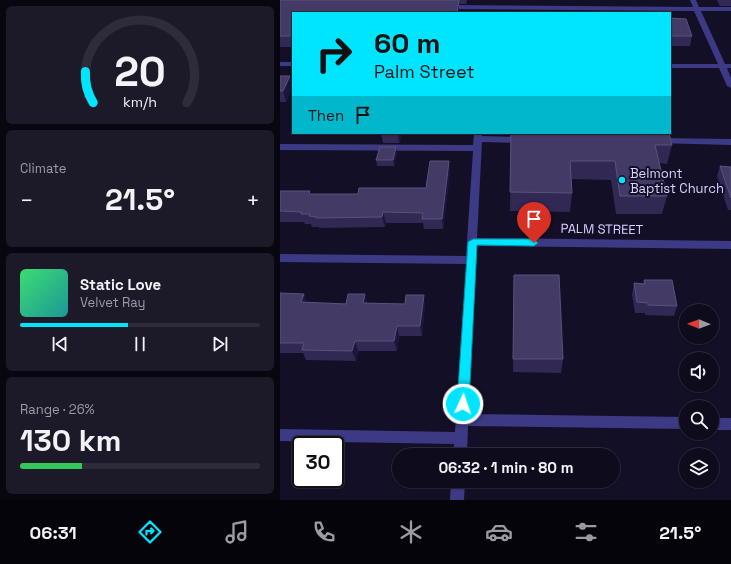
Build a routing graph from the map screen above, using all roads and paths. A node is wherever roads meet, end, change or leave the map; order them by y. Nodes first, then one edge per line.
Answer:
1 (485, 0) edge
2 (693, 0) edge
3 (438, 7) edge
4 (697, 9) junction
5 (731, 9) edge
6 (485, 10) edge
7 (280, 64) edge
8 (292, 64) edge
9 (671, 66) edge
10 (722, 66) junction
11 (731, 66) edge
12 (731, 86) edge
13 (478, 140) edge
14 (533, 140) edge
15 (652, 141) edge
16 (731, 142) edge
17 (280, 147) edge
18 (473, 242) junction
19 (731, 245) edge
20 (280, 258) edge
21 (472, 260) junction
22 (462, 420) junction
23 (679, 423) edge
24 (719, 424) edge
25 (731, 424) edge
26 (280, 435) edge
27 (461, 438) junction
28 (460, 448) edge
29 (458, 488) edge
30 (457, 500) edge

1 - 6 street
2 - 4 street
3 - 6 street
4 - 5 street
4 - 6 street
4 - 10 street
7 - 8 street
9 - 10 street
10 - 11 street
10 - 12 street
13 - 14 street
13 - 17 street
13 - 18 street
15 - 16 street
18 - 19 street, PALM STREET
18 - 21 street
20 - 21 street
21 - 22 street
22 - 23 street
22 - 27 street
24 - 25 street
26 - 27 street
27 - 28 street
29 - 30 street

